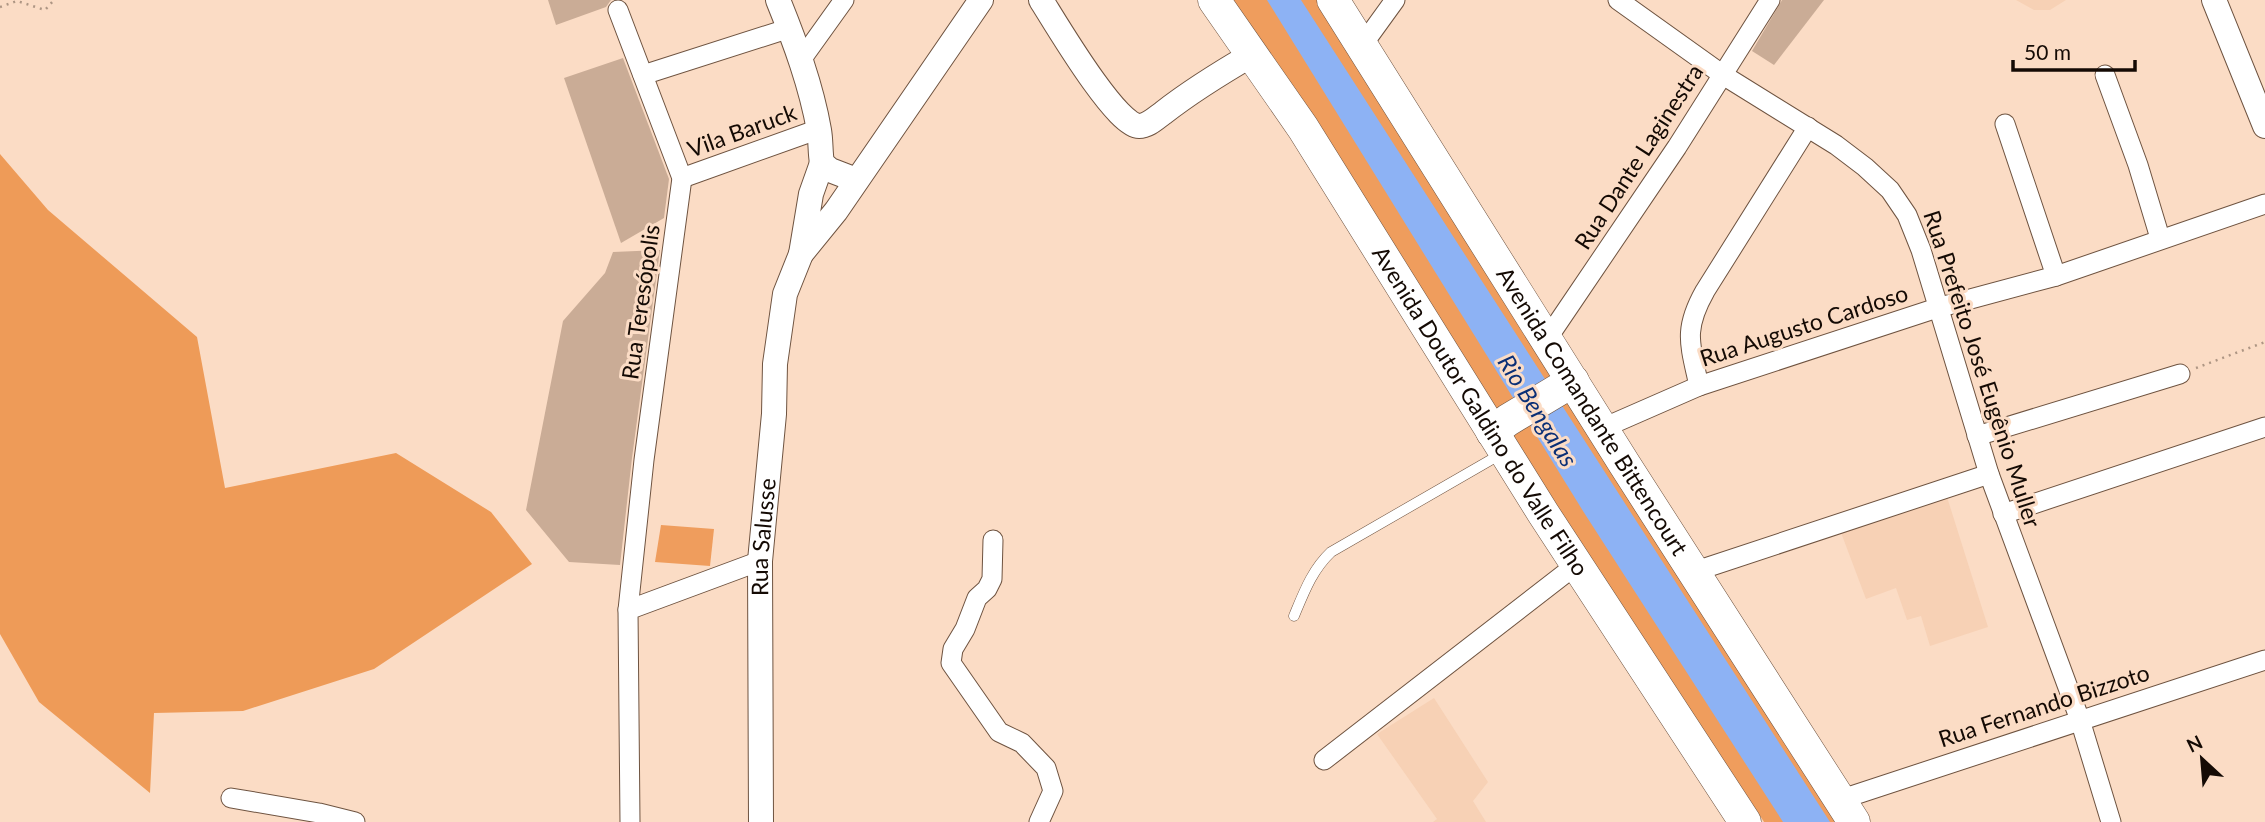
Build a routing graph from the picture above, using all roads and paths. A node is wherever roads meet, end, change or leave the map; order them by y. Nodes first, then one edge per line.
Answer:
1 (54, 0) edge
2 (778, 0) edge
3 (844, 0) edge
4 (981, 0) edge
5 (1041, 0) edge
6 (1214, 0) edge
7 (1332, 0) edge
8 (1395, 0) edge
9 (1618, 0) edge
10 (1770, 0) edge
11 (2214, 0) edge
12 (0, 6) edge
13 (618, 10) dead end
14 (790, 29) junction
15 (1362, 47) junction
16 (1253, 54) junction
17 (801, 60) junction
18 (643, 75) junction
19 (1723, 75) junction
20 (2105, 75) dead end
21 (2005, 124) dead end
22 (2265, 126) edge
23 (1808, 127) junction
24 (819, 129) junction
25 (822, 163) junction
26 (682, 178) junction
27 (856, 180) junction
28 (2265, 204) edge
29 (2160, 238) junction
30 (801, 254) junction
31 (2056, 276) junction
32 (1937, 308) junction
33 (1547, 339) junction
34 (2265, 342) edge
35 (2180, 374) joint
36 (1567, 385) junction
37 (1699, 386) junction
38 (2265, 427) edge
39 (1603, 428) junction
40 (1501, 434) junction
41 (1977, 436) junction
42 (1989, 474) junction
43 (2003, 514) junction
44 (993, 540) dead end
45 (760, 561) junction
46 (1576, 565) junction
47 (1693, 572) junction
48 (628, 610) junction
49 (1294, 616) dead end
50 (2265, 660) edge
51 (2080, 720) junction
52 (1324, 760) dead end
53 (231, 798) dead end
54 (1847, 811) edge
55 (355, 822) edge
56 (630, 822) edge
57 (761, 822) edge
58 (1039, 822) edge
59 (1745, 822) edge
60 (2111, 822) edge

1 - 12 path
2 - 14 street
3 - 17 street
4 - 27 street
5 - 16 street
6 - 16 main road, Avenida Doutor Galdino do Valle Filho
7 - 15 main road, Avenida Comandante Bittencourt
8 - 15 street
9 - 19 street, Rua Prefeito José Eugênio Muller
10 - 19 street, Rua Dante Laginestra
11 - 22 street
13 - 18 street, Rua Teresópolis
14 - 17 street
14 - 18 street
15 - 33 main road, Avenida Comandante Bittencourt
16 - 40 main road, Avenida Doutor Galdino do Valle Filho
17 - 24 street
18 - 26 street, Rua Teresópolis
19 - 23 street, Rua Prefeito José Eugênio Muller
19 - 33 street, Rua Dante Laginestra
20 - 29 street
21 - 31 street
23 - 32 street, Rua Prefeito José Eugênio Muller
23 - 37 street
24 - 25 street
24 - 26 street, Vila Baruck
25 - 27 street
25 - 30 street
26 - 48 street, Rua Teresópolis
27 - 30 street
28 - 29 street, Rua Augusto Cardoso
29 - 31 street, Rua Augusto Cardoso
30 - 45 street, Rua Salusse
31 - 32 street, Rua Augusto Cardoso
32 - 37 street, Rua Augusto Cardoso
32 - 41 street, Rua Prefeito José Eugênio Muller
33 - 36 main road, Avenida Comandante Bittencourt
34 - 35 path
35 - 41 street
36 - 39 main road, Avenida Comandante Bittencourt
36 - 40 main road
37 - 39 street, Rua Augusto Cardoso
38 - 43 street
39 - 47 main road, Avenida Comandante Bittencourt
40 - 46 main road, Avenida Doutor Galdino do Valle Filho
40 - 49 lane
41 - 42 street, Rua Prefeito José Eugênio Muller
42 - 43 street, Rua Prefeito José Eugênio Muller
42 - 47 street
43 - 51 street, Rua Prefeito José Eugênio Muller
44 - 58 street
45 - 48 street
45 - 57 street, Rua Salusse
46 - 52 street
46 - 59 main road, Avenida Doutor Galdino do Valle Filho
47 - 54 main road, Avenida Comandante Bittencourt
48 - 56 street, Rua Teresópolis
50 - 51 street, Rua Fernando Bizzoto
51 - 54 street, Rua Fernando Bizzoto
51 - 60 street, Rua Prefeito José Eugênio Muller
53 - 55 street

